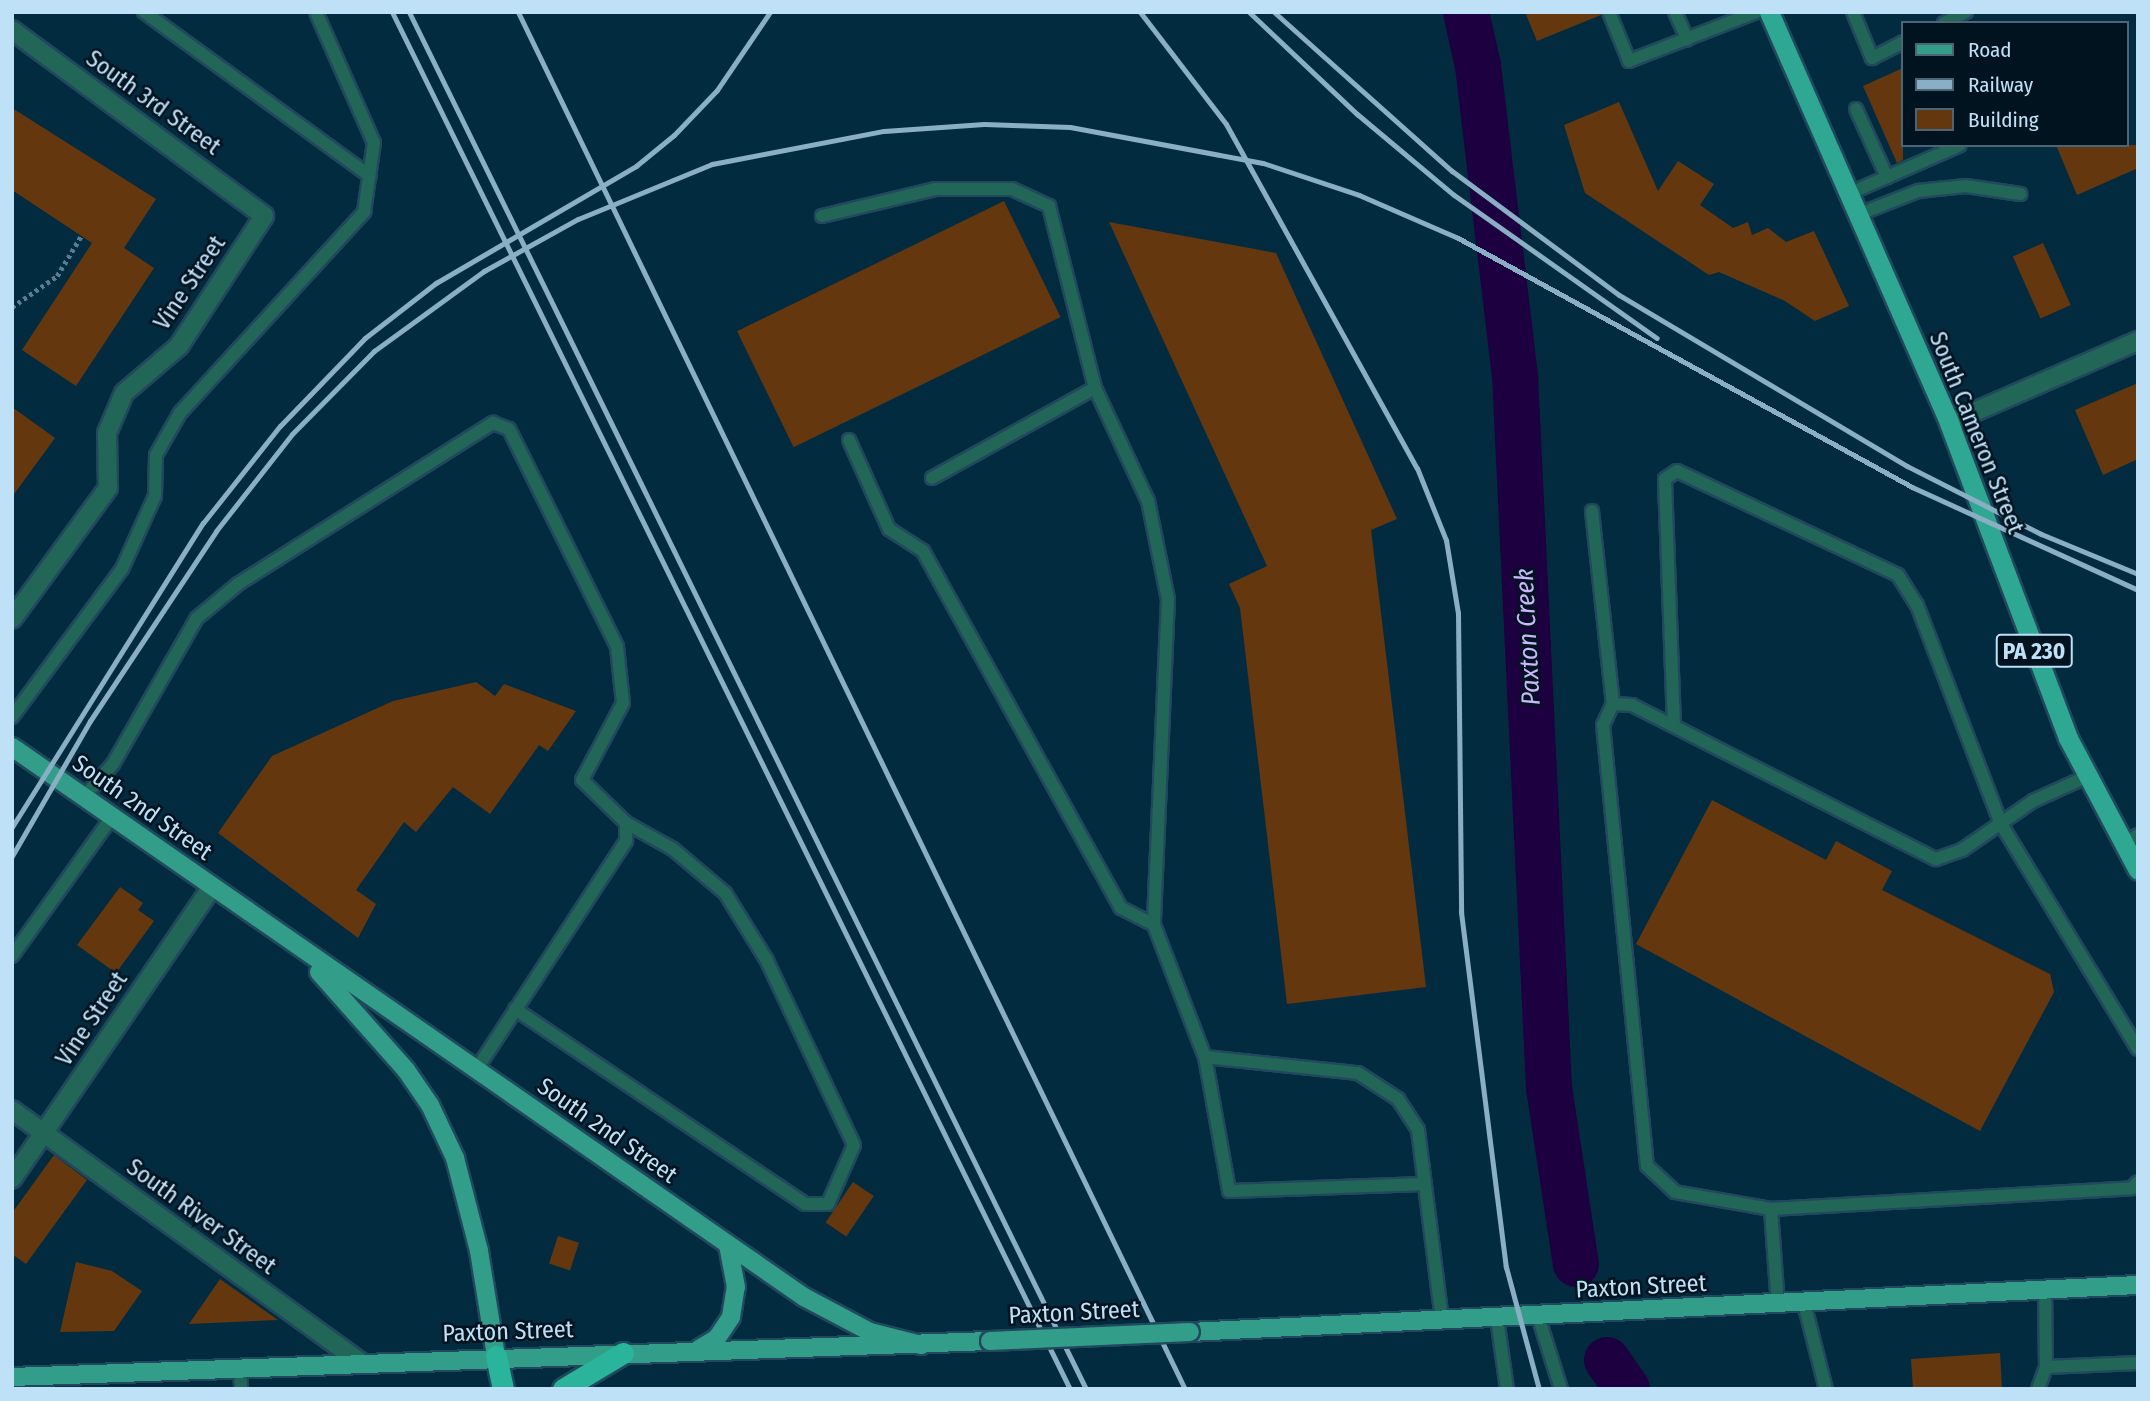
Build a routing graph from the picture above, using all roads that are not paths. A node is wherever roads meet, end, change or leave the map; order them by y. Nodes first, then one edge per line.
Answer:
1 (144, 12) edge
2 (316, 12) edge
3 (1609, 12) edge
4 (1675, 12) edge
5 (1756, 12) edge
6 (1769, 12) edge
7 (1853, 12) edge
8 (1966, 12) edge
9 (1948, 21) edge
10 (12, 30) edge
11 (1687, 39) junction
12 (1902, 43) edge
13 (1856, 109) dead end
14 (1955, 147) edge
15 (370, 176) junction
16 (1887, 177) junction
17 (1848, 194) junction
18 (2020, 194) dead end
19 (1857, 215) junction
20 (264, 216) joint
21 (822, 216) dead end
22 (2138, 341) edge
23 (1095, 388) junction
24 (1949, 424) junction
25 (849, 440) dead end
26 (932, 478) dead end
27 (1592, 511) dead end
28 (12, 619) edge
29 (1613, 704) junction
30 (12, 717) edge
31 (1674, 726) junction
32 (12, 747) edge
33 (2088, 776) junction
34 (84, 797) junction
35 (112, 817) junction
36 (626, 823) junction
37 (2001, 824) junction
38 (2130, 839) edge
39 (2138, 870) edge
40 (212, 887) junction
41 (1154, 925) junction
42 (278, 933) junction
43 (12, 956) edge
44 (515, 1009) junction
45 (2138, 1049) edge
46 (1205, 1057) junction
47 (475, 1070) junction
48 (12, 1110) edge
49 (44, 1133) junction
50 (12, 1179) edge
51 (2138, 1182) edge
52 (1423, 1184) junction
53 (1771, 1209) junction
54 (728, 1245) junction
55 (2138, 1284) edge
56 (2045, 1290) junction
57 (1804, 1303) junction
58 (1777, 1305) junction
59 (1538, 1316) junction
60 (1497, 1318) junction
61 (1442, 1321) junction
62 (921, 1345) junction
63 (692, 1351) junction
64 (623, 1353) junction
65 (496, 1356) junction
66 (362, 1363) junction
67 (2138, 1363) edge
68 (240, 1367) junction
69 (2046, 1367) junction
70 (12, 1377) edge
71 (241, 1389) edge
72 (503, 1389) edge
73 (563, 1389) edge
74 (1507, 1389) edge
75 (1561, 1389) edge
76 (1826, 1389) edge
77 (2038, 1389) edge

1 - 15 lane
2 - 15 lane
3 - 11 lane
4 - 11 lane
5 - 11 lane
6 - 17 highway, South Cameron Street / PA 230
7 - 12 lane
8 - 9 lane
10 - 20 street, South 3rd Street
13 - 16 lane
14 - 16 lane
15 - 30 lane
16 - 17 lane
17 - 19 highway, South Cameron Street / PA 230
18 - 19 lane
19 - 24 highway, South Cameron Street / PA 230
20 - 28 street, Vine Street
21 - 23 lane
22 - 24 street
23 - 26 lane
23 - 41 lane
24 - 33 highway, South Cameron Street / PA 230
25 - 41 lane
27 - 29 lane
29 - 31 lane
29 - 53 lane
31 - 37 lane
31 - 37 lane
32 - 34 main road, South 2nd Street
33 - 37 lane
33 - 38 highway, South Cameron Street / PA 230
34 - 35 main road, South 2nd Street
34 - 36 lane
35 - 40 main road, South 2nd Street
35 - 43 lane
36 - 44 lane
36 - 44 lane
37 - 45 lane
38 - 39 highway, South Cameron Street / PA 230
40 - 42 main road, South 2nd Street
40 - 49 street, Vine Street
41 - 46 lane
42 - 47 main road, South 2nd Street
42 - 65 main road, South 2nd Street
44 - 47 lane
46 - 52 lane
46 - 52 lane
47 - 54 main road, South 2nd Street
48 - 49 street, South River Street
49 - 50 street, Vine Street
49 - 66 street, South River Street
51 - 53 lane
52 - 61 lane
53 - 58 lane
54 - 62 main road, South 2nd Street
54 - 63 main road
55 - 56 main road, Paxton Street
56 - 57 main road, Paxton Street
56 - 69 lane
57 - 58 main road, Paxton Street
57 - 76 lane
58 - 59 main road, Paxton Street
59 - 60 main road, Paxton Street
59 - 75 lane
60 - 61 main road, Paxton Street
60 - 74 lane
61 - 62 main road, Paxton Street, bridge
62 - 63 main road, Paxton Street
63 - 64 main road, Paxton Street
64 - 65 main road, Paxton Street
64 - 73 highway
65 - 66 main road, Paxton Street
65 - 72 highway
66 - 68 main road, Paxton Street
67 - 69 lane
68 - 70 main road, Paxton Street
68 - 71 lane
69 - 77 lane

